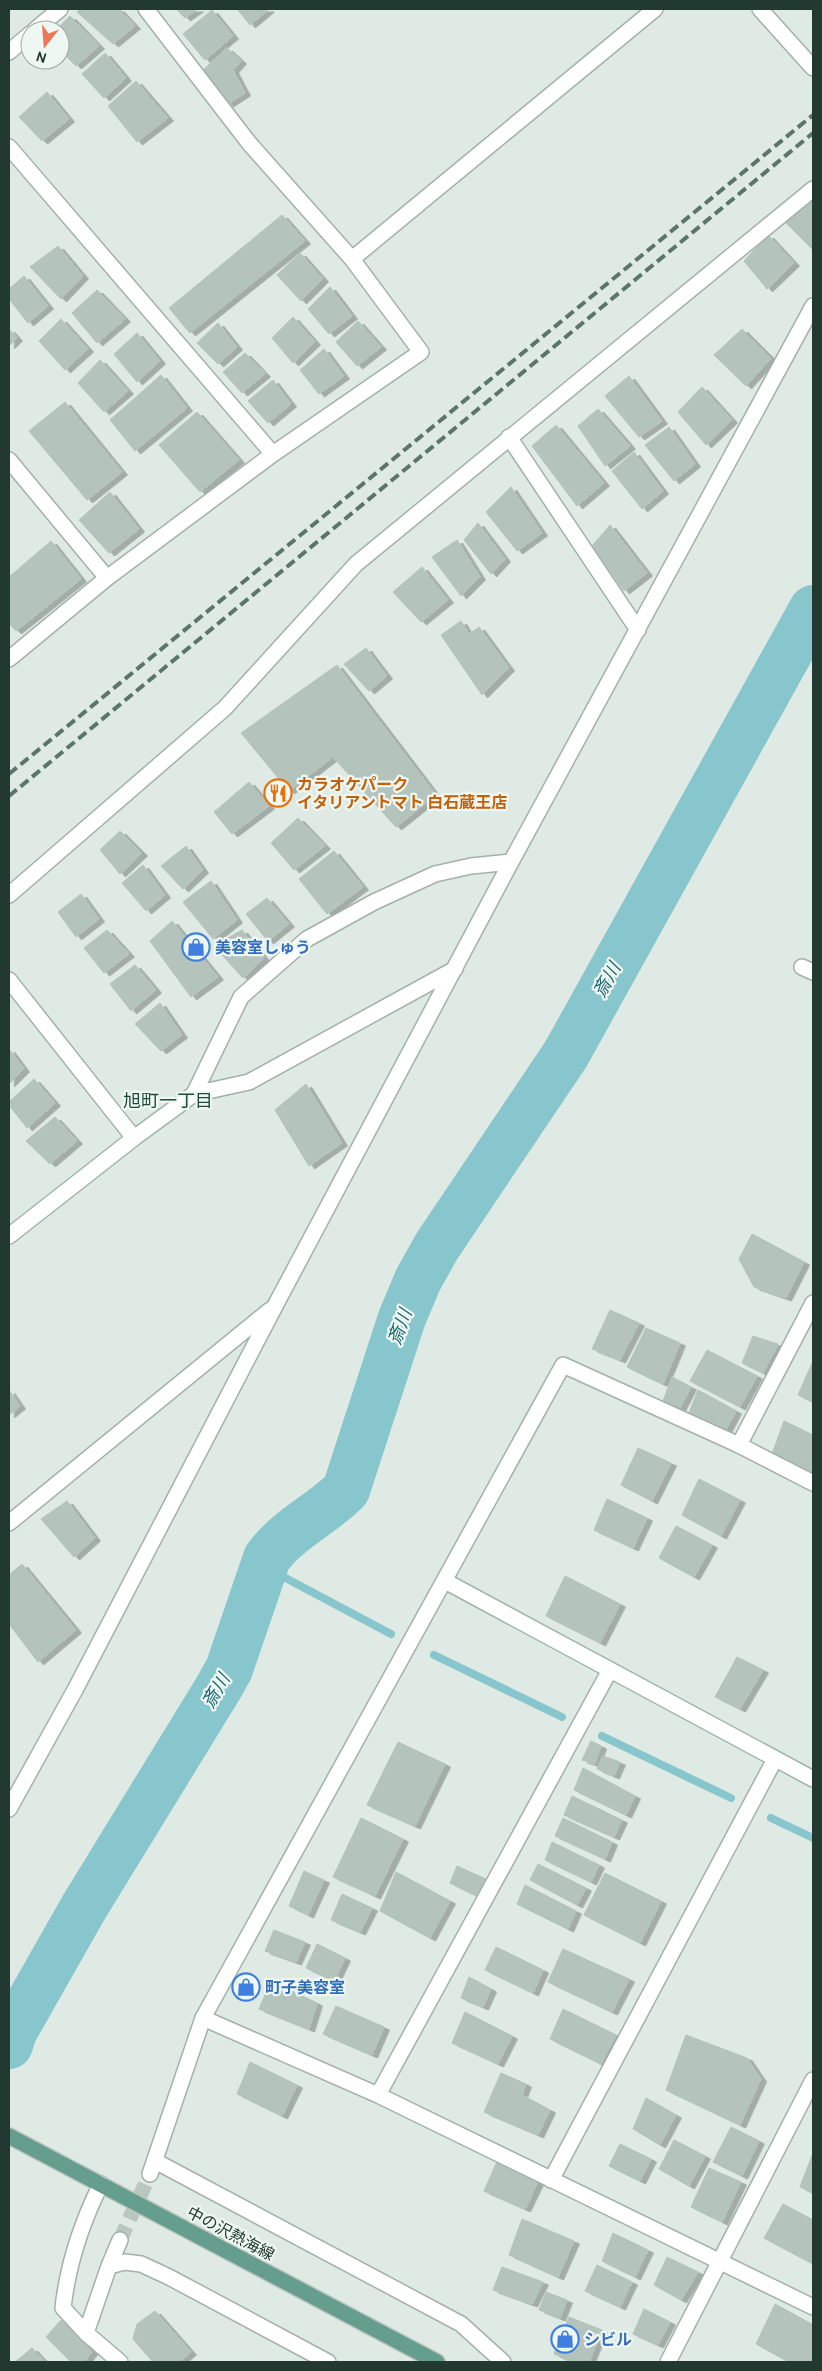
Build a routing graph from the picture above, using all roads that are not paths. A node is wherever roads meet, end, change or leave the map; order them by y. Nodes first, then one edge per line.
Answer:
1 (60, 9) edge
2 (146, 9) edge
3 (655, 9) edge
4 (760, 9) edge
5 (47, 20) edge
6 (20, 43) edge
7 (9, 52) edge
8 (813, 68) edge
9 (9, 147) edge
10 (813, 189) edge
11 (352, 259) junction
12 (813, 306) edge
13 (509, 436) junction
14 (273, 454) junction
15 (9, 460) edge
16 (107, 578) junction
17 (638, 630) junction
18 (9, 660) edge
19 (510, 862) junction
20 (9, 895) edge
21 (456, 969) junction
22 (9, 980) edge
23 (194, 1094) junction
24 (134, 1138) junction
25 (9, 1236) edge
26 (813, 1304) edge
27 (275, 1306) junction
28 (738, 1445) junction
29 (813, 1483) edge
30 (9, 1523) edge
31 (445, 1581) junction
32 (610, 1670) junction
33 (775, 1759) junction
34 (813, 1779) edge
35 (9, 1809) edge
36 (203, 2018) junction
37 (813, 2080) edge
38 (378, 2095) junction
39 (9, 2136) edge
40 (552, 2180) junction
41 (101, 2184) junction
42 (120, 2240) tunnel mouth
43 (719, 2262) junction
44 (109, 2266) junction
45 (813, 2307) edge
46 (86, 2333) junction
47 (120, 2362) edge
48 (328, 2362) edge
49 (437, 2362) edge
50 (503, 2362) edge
51 (668, 2362) edge

1 - 5 street
2 - 11 street
3 - 11 street
4 - 8 street
6 - 7 street
9 - 14 street
10 - 13 street
11 - 14 street
12 - 17 street
13 - 17 street
13 - 20 street
14 - 16 street
15 - 16 street
16 - 18 street
17 - 19 street
19 - 21 street
19 - 23 street
21 - 23 street
21 - 27 street
22 - 24 street
23 - 24 street
24 - 25 street
26 - 28 street
27 - 30 street
27 - 35 street
28 - 29 street
28 - 31 street
31 - 32 street
31 - 36 street
32 - 33 street
32 - 38 street
33 - 34 street
33 - 40 street
36 - 38 street
36 - 50 street
37 - 43 street
38 - 40 street
39 - 41 main road, 中の沢熱海線
40 - 43 street
41 - 46 street
41 - 49 main road, 中の沢熱海線
42 - 44 street
43 - 45 street
43 - 51 street
44 - 46 street
44 - 48 street
46 - 47 street

